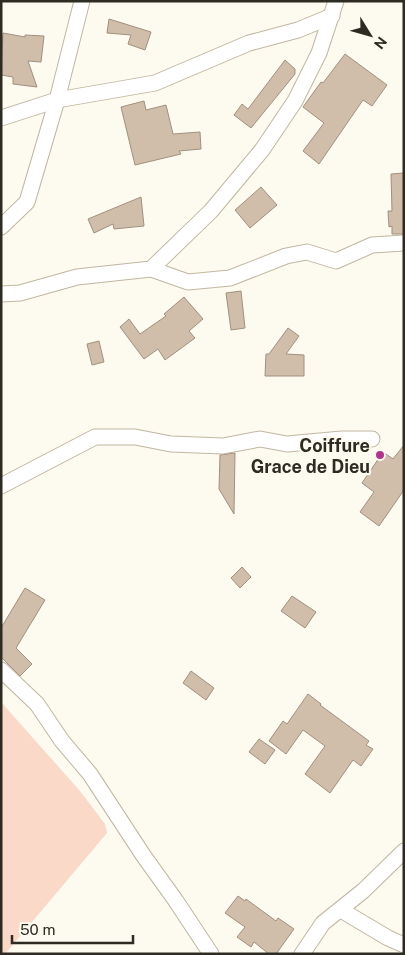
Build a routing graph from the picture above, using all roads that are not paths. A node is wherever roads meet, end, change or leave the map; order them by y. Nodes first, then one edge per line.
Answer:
1 (82, 1) edge
2 (334, 8) edge
3 (57, 100) junction
4 (1, 118) edge
5 (1, 227) edge
6 (404, 243) edge
7 (151, 269) junction
8 (1, 294) edge
9 (372, 439) dead end
10 (1, 486) edge
11 (1, 670) edge
12 (404, 851) edge
13 (341, 910) junction
14 (404, 945) edge
15 (211, 954) edge
16 (302, 954) edge

1 - 3 street
2 - 3 street
2 - 7 street
3 - 4 street
3 - 5 street
6 - 7 street
7 - 8 street
9 - 10 street
11 - 15 street
12 - 13 street
13 - 14 street
13 - 16 street

